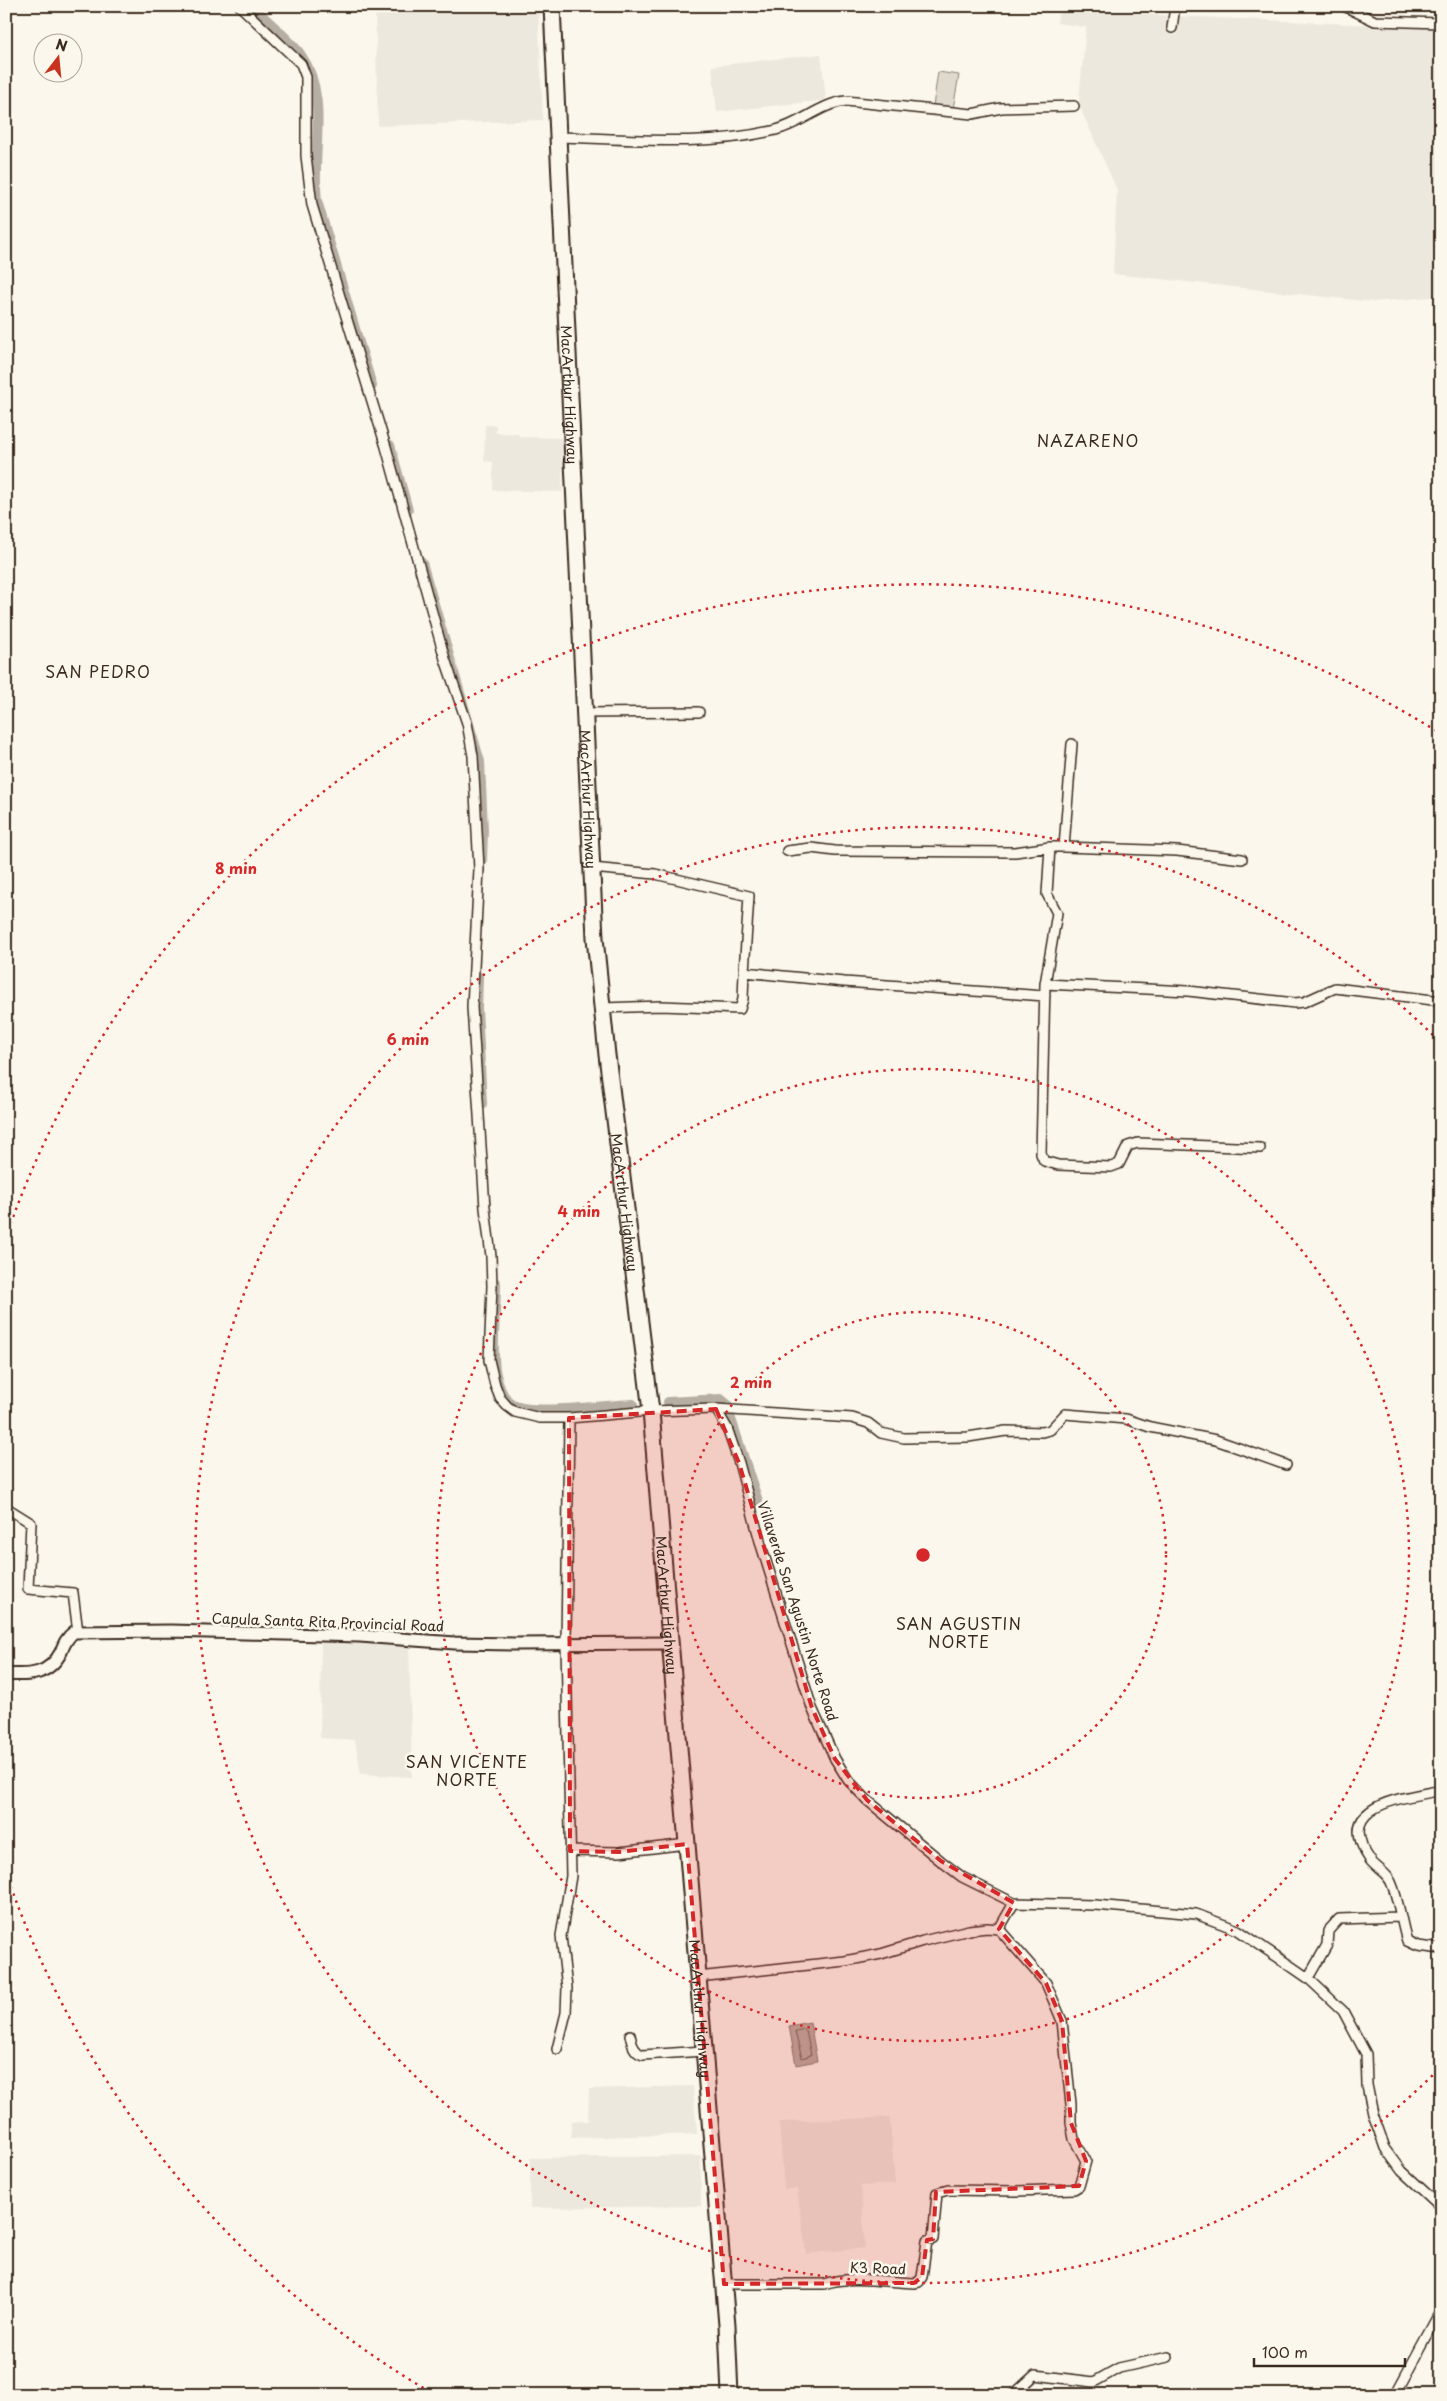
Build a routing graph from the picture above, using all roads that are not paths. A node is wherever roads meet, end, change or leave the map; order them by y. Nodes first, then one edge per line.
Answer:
1 (240, 6) edge
2 (552, 6) edge
3 (1175, 6) edge
4 (1344, 6) edge
5 (1441, 23) edge
6 (1172, 28) dead end
7 (1074, 106) dead end
8 (558, 137) junction
9 (699, 712) dead end
10 (584, 713) junction
11 (1072, 744) dead end
12 (1050, 847) junction
13 (1064, 847) junction
14 (787, 851) dead end
15 (1242, 859) dead end
16 (592, 868) junction
17 (744, 972) junction
18 (1045, 984) junction
19 (1045, 996) junction
20 (1441, 1001) edge
21 (602, 1008) junction
22 (1260, 1148) dead end
23 (716, 1409) junction
24 (651, 1411) junction
25 (569, 1418) junction
26 (1286, 1465) dead end
27 (7, 1508) edge
28 (78, 1632) junction
29 (670, 1643) junction
30 (566, 1644) junction
31 (6, 1674) edge
32 (1441, 1790) edge
33 (687, 1844) junction
34 (570, 1851) junction
35 (1014, 1902) junction
36 (1400, 1917) junction
37 (999, 1929) junction
38 (1441, 1950) edge
39 (698, 1977) junction
40 (1308, 1978) junction
41 (630, 2035) dead end
42 (557, 2049) dead end
43 (704, 2051) junction
44 (1441, 2207) edge
45 (724, 2284) junction
46 (1441, 2310) edge
47 (1168, 2357) dead end
48 (730, 2395) edge
49 (1013, 2395) edge
50 (1395, 2395) edge

1 - 25 street
2 - 8 highway, MacArthur Highway
3 - 6 street
4 - 5 street
7 - 8 street
8 - 10 highway, MacArthur Highway
9 - 10 street
10 - 16 highway, MacArthur Highway
11 - 13 street
12 - 13 street
12 - 14 street
12 - 18 street
13 - 15 street
16 - 17 street
16 - 21 highway, MacArthur Highway
17 - 19 street
17 - 21 street
18 - 19 street
18 - 20 street
19 - 22 street
21 - 24 highway, MacArthur Highway
23 - 24 street
23 - 26 street
23 - 35 street, Villaverde San Agustin Norte Road
24 - 25 street
24 - 29 highway, MacArthur Highway
25 - 30 street
27 - 28 street
28 - 30 street, Capula Santa Rita Provincial Road
28 - 31 street
29 - 30 street, Capula Santa Rita Provincial Road
29 - 33 highway, MacArthur Highway
30 - 34 street
32 - 36 street
33 - 34 street
33 - 39 highway, MacArthur Highway
34 - 42 street
35 - 37 street
35 - 40 street, Villaverde San Agustin Norte Road
36 - 38 street
36 - 40 street
37 - 39 street
37 - 45 street, K3 Road
39 - 43 highway, MacArthur Highway
40 - 44 street, Villaverde San Agustin Norte Road
41 - 43 street
43 - 45 highway, MacArthur Highway
45 - 48 highway, MacArthur Highway
46 - 50 street
47 - 49 street

